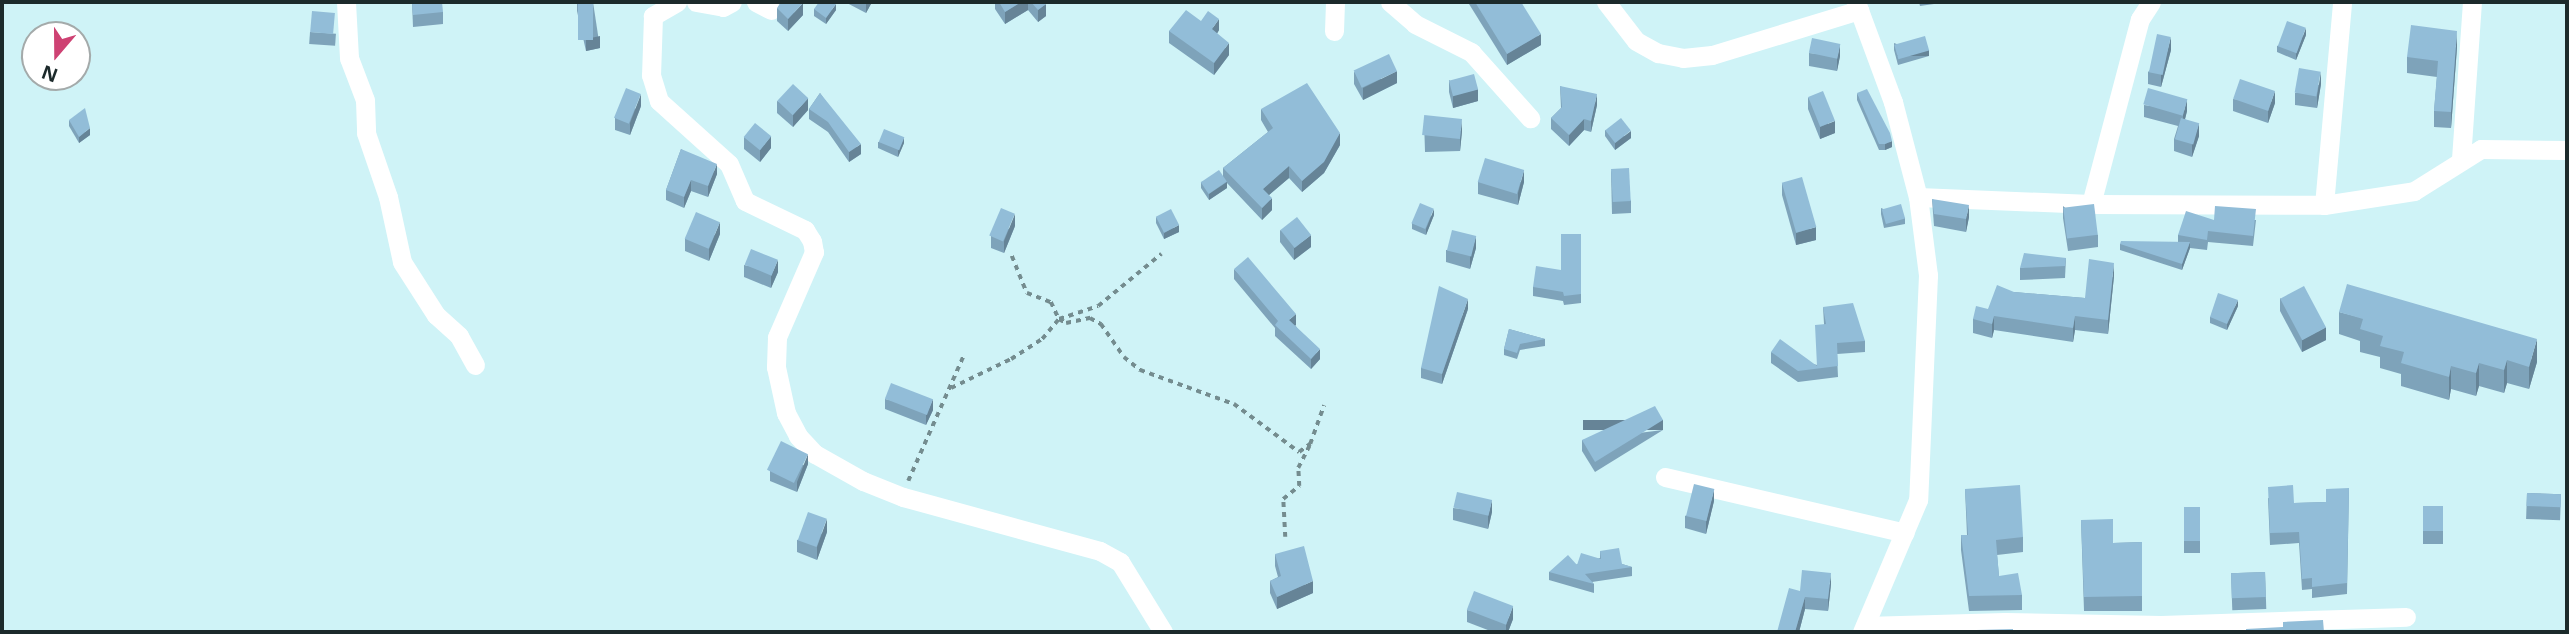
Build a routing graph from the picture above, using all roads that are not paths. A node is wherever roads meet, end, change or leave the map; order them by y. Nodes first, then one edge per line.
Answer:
1 (346, 2) edge
2 (677, 2) edge
3 (696, 2) edge
4 (732, 2) edge
5 (1335, 2) edge
6 (1390, 2) edge
7 (1606, 2) edge
8 (2151, 2) edge
9 (2342, 2) edge
10 (2472, 2) edge
11 (1858, 6) edge
12 (655, 9) edge
13 (1334, 31) dead end
14 (1530, 118) dead end
15 (2567, 150) edge
16 (2461, 159) junction
17 (1918, 197) junction
18 (2091, 204) junction
19 (2323, 205) junction
20 (475, 365) dead end
21 (1665, 477) dead end
22 (1905, 533) junction
23 (2406, 617) dead end
24 (1864, 629) edge
25 (2161, 629) edge
26 (1163, 632) edge

1 - 20 street
2 - 12 street
3 - 4 street
5 - 13 street
6 - 14 street
7 - 11 street
8 - 18 street
9 - 19 street
10 - 16 street
11 - 17 street
12 - 26 street
15 - 16 street
16 - 19 street
17 - 18 street
17 - 22 street
18 - 19 street
21 - 22 street
22 - 24 street
23 - 25 street
24 - 25 street

